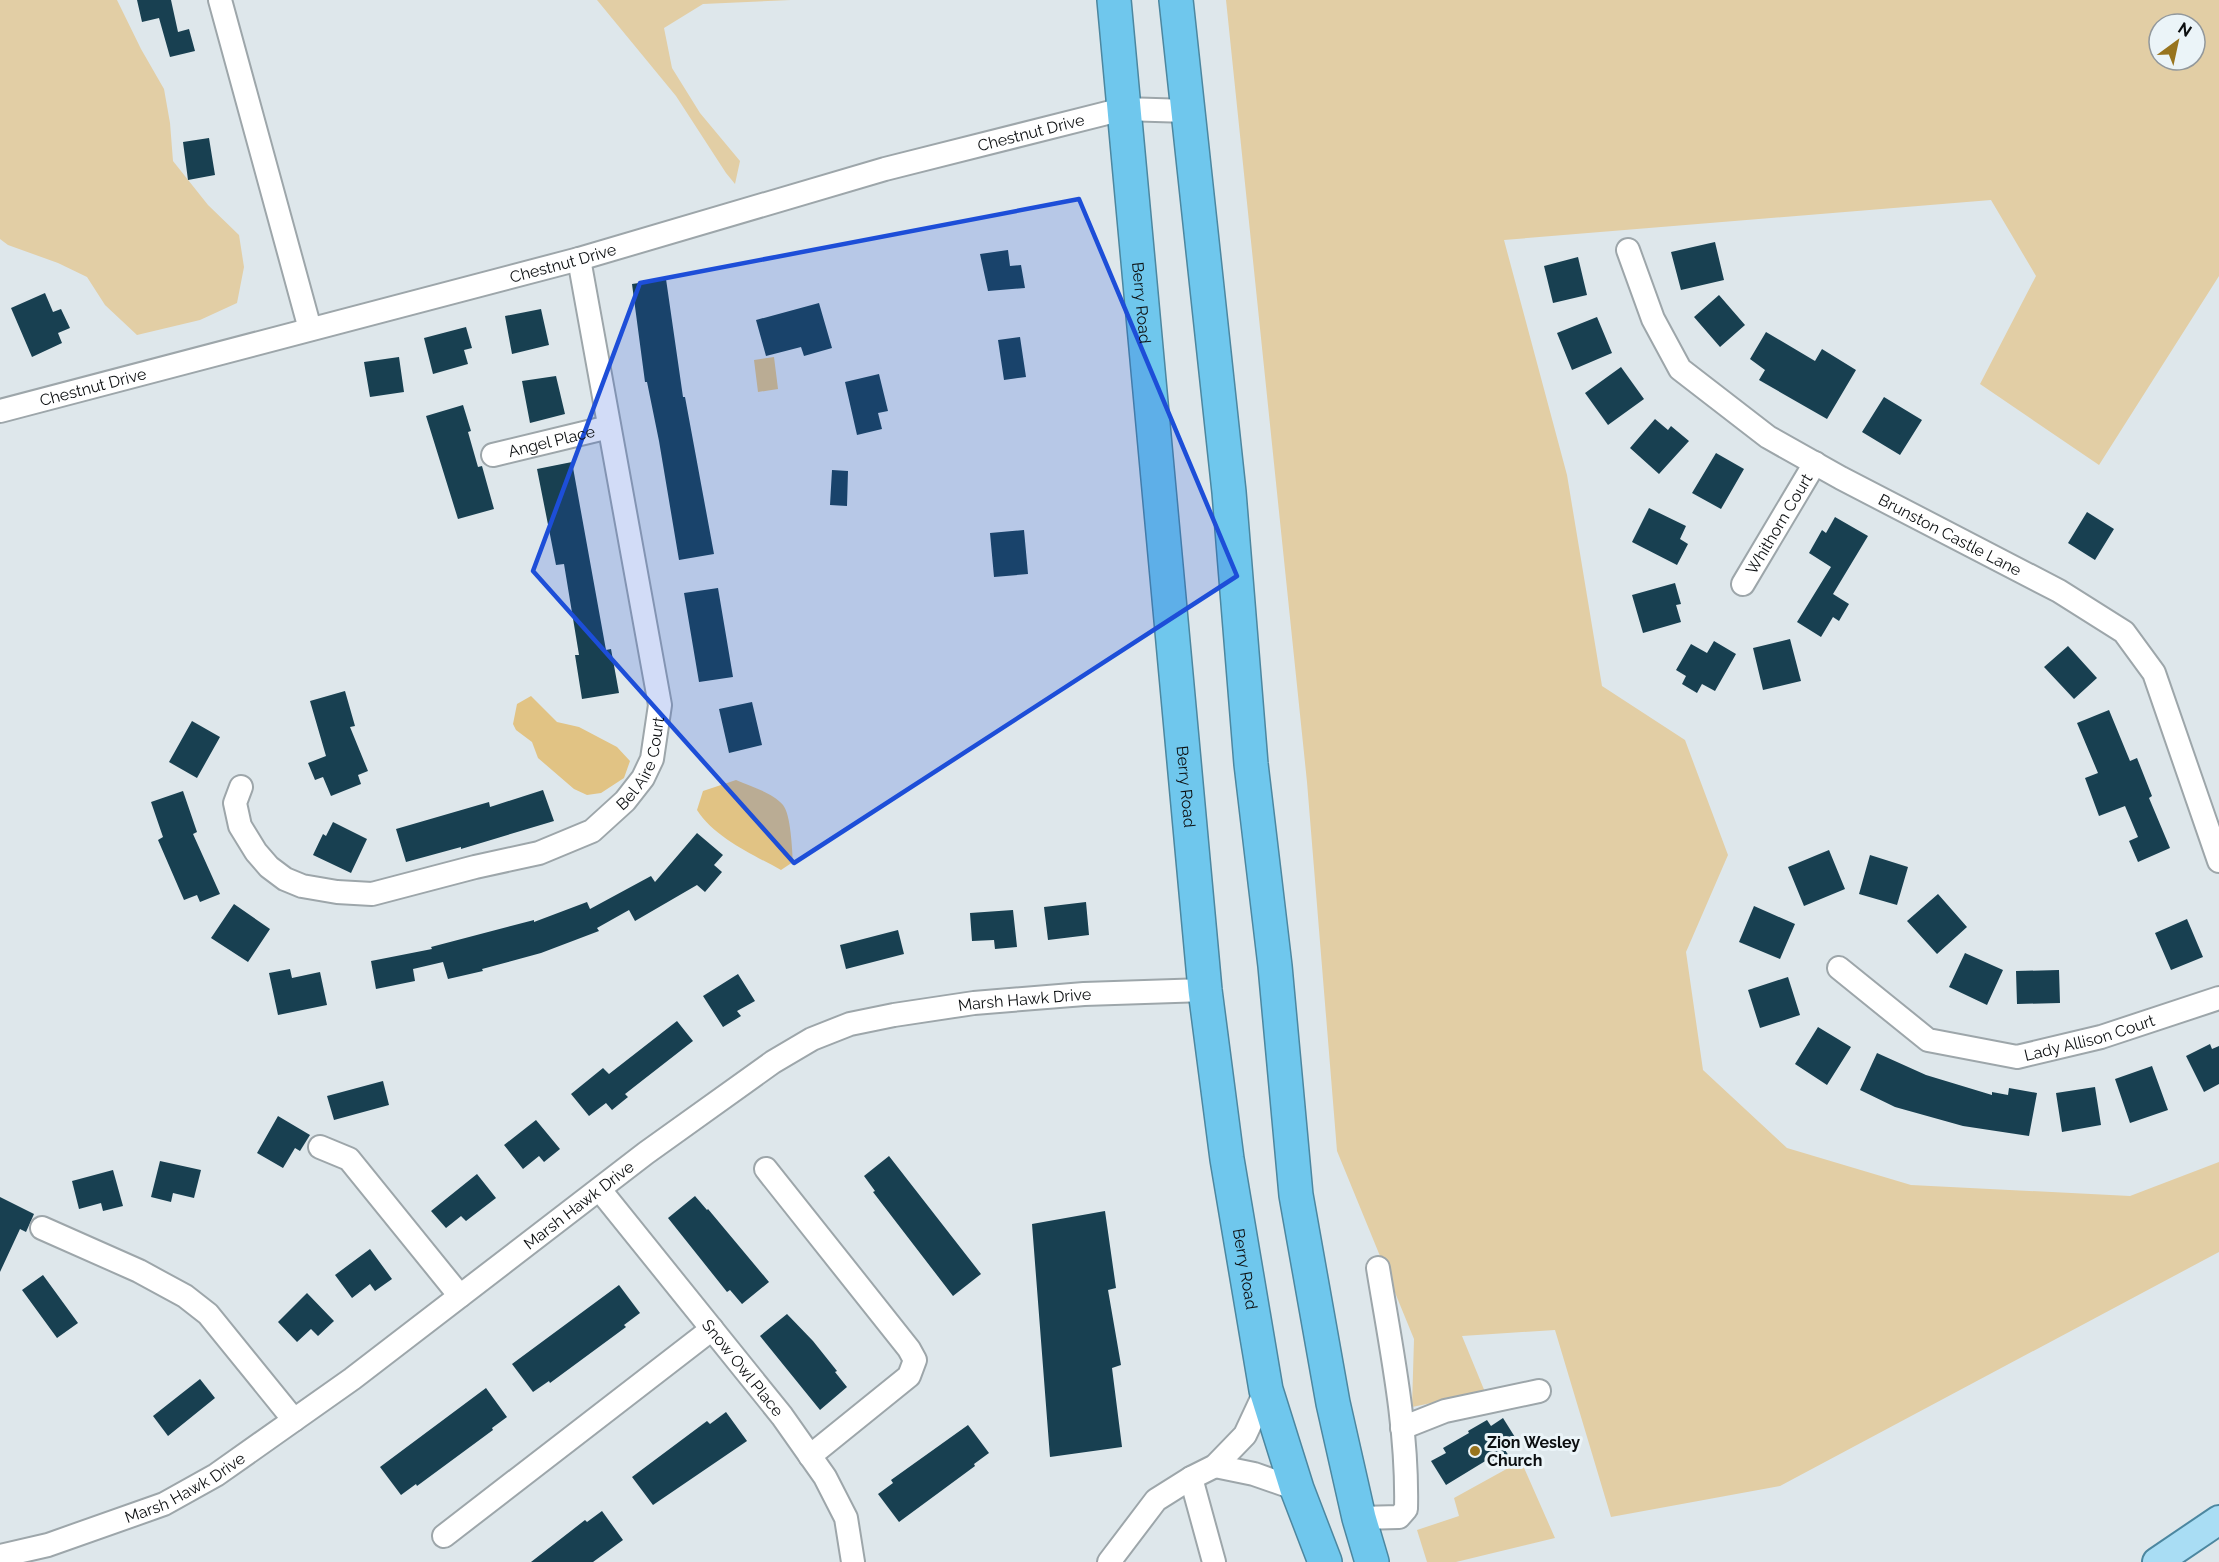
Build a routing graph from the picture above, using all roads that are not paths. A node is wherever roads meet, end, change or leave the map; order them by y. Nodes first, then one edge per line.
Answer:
1 (220, 0) edge
2 (1114, 0) edge
3 (1176, 0) edge
4 (1123, 109) junction
5 (1188, 111) junction
6 (1628, 250) dead end
7 (579, 259) junction
8 (310, 329) junction
9 (0, 411) edge
10 (609, 427) junction
11 (494, 455) dead end
12 (1815, 463) junction
13 (1743, 584) dead end
14 (241, 787) dead end
15 (2219, 861) edge
16 (1839, 968) dead end
17 (1205, 990) junction
18 (2219, 998) edge
19 (320, 1148) dead end
20 (766, 1169) dead end
21 (600, 1190) junction
22 (42, 1228) dead end
23 (1378, 1268) dead end
24 (460, 1296) junction
25 (711, 1329) junction
26 (1266, 1390) junction
27 (1539, 1392) dead end
28 (294, 1420) junction
29 (1402, 1428) junction
30 (810, 1456) junction
31 (1215, 1466) junction
32 (1191, 1478) junction
33 (1297, 1490) junction
34 (1359, 1518) junction
35 (2219, 1520) edge
36 (444, 1536) dead end
37 (51, 1554) edge
38 (0, 1556) edge
39 (853, 1562) edge
40 (1109, 1562) edge
41 (1214, 1562) edge
42 (1325, 1562) edge
43 (1372, 1562) edge
44 (2157, 1562) edge

1 - 8 street
2 - 4 highway, Berry Road
3 - 5 highway
4 - 5 street, Chestnut Drive
4 - 7 street, Chestnut Drive
4 - 17 highway, Berry Road
5 - 34 highway
6 - 12 street, Brunston Castle Lane
7 - 8 street, Chestnut Drive
7 - 10 street, Bel Aire Court
8 - 9 street, Chestnut Drive
10 - 11 street, Angel Place
10 - 14 street, Bel Aire Court
12 - 13 street, Whithorn Court
12 - 15 street, Brunston Castle Lane
16 - 18 street, Lady Allison Court
17 - 21 street, Marsh Hawk Drive
17 - 26 highway, Berry Road
19 - 24 street
20 - 30 street
21 - 24 street, Marsh Hawk Drive
21 - 25 street, Snow Owl Place
22 - 28 street
23 - 29 street
24 - 28 street, Marsh Hawk Drive
25 - 30 street, Snow Owl Place
25 - 36 street
26 - 31 street
26 - 33 highway, Berry Road
27 - 29 street
28 - 37 street, Marsh Hawk Drive
29 - 34 street
30 - 39 street, Snow Owl Place
31 - 32 street
31 - 33 street
32 - 40 street
32 - 41 street
33 - 42 highway, Berry Road
34 - 43 highway
35 - 44 main road
37 - 38 street, Marsh Hawk Drive

